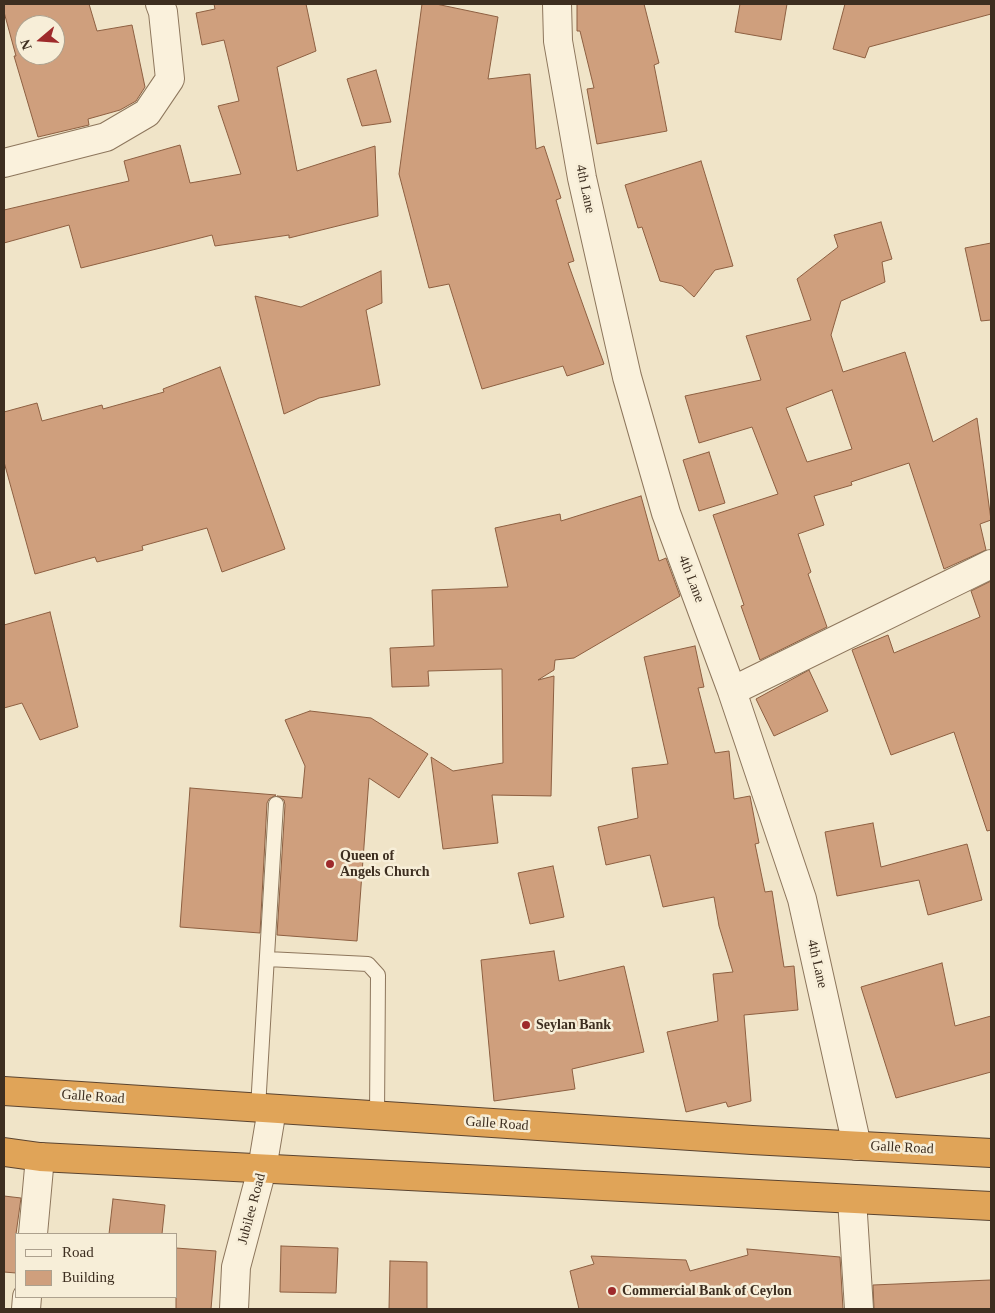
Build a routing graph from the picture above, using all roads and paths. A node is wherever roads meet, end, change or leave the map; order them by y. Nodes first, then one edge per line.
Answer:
1 (160, 4) edge
2 (557, 4) edge
3 (4, 163) edge
4 (991, 564) edge
5 (732, 690) junction
6 (276, 804) dead end
7 (267, 959) junction
8 (4, 1091) edge
9 (265, 1109) junction
10 (377, 1116) junction
11 (857, 1146) junction
12 (4, 1152) edge
13 (991, 1153) edge
14 (40, 1157) junction
15 (262, 1169) junction
16 (852, 1199) junction
17 (991, 1206) edge
18 (33, 1233) edge
19 (234, 1309) edge
20 (859, 1309) edge

1 - 3 street
2 - 5 street, 4th Lane
4 - 5 street
5 - 11 street, 4th Lane
6 - 7 lane
7 - 9 lane
7 - 10 lane
8 - 9 highway, Galle Road
9 - 10 highway, Galle Road
9 - 15 street, Jubilee Road
10 - 11 highway, Galle Road
11 - 13 highway, Galle Road
12 - 14 highway
14 - 15 highway
14 - 18 street
15 - 16 highway
15 - 19 street, Jubilee Road
16 - 17 highway
16 - 20 street

